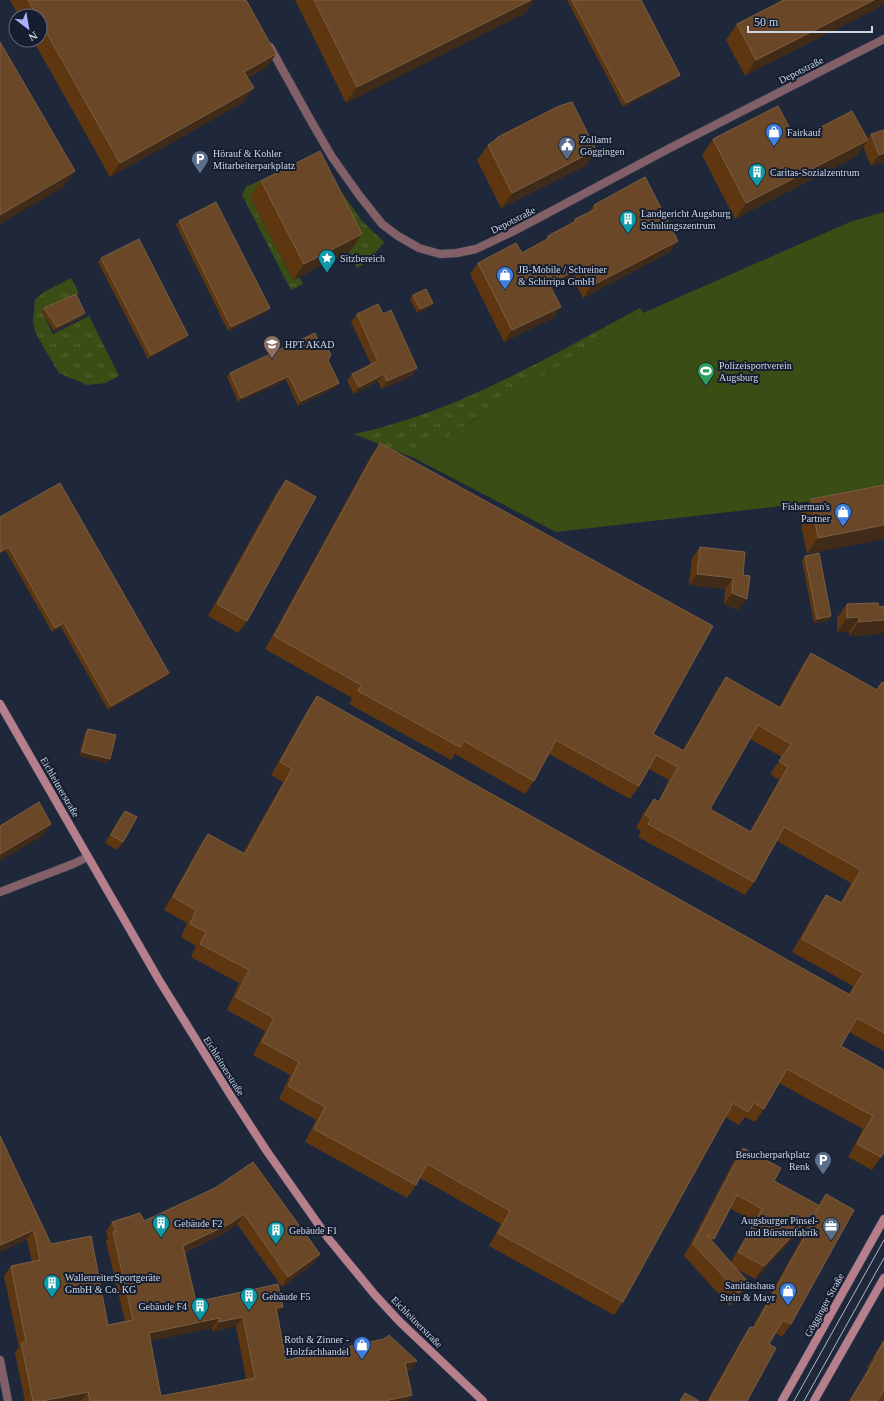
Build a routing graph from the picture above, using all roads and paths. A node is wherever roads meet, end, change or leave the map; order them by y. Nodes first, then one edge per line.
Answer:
1 (884, 39) edge
2 (266, 40) edge
3 (0, 704) edge
4 (88, 857) junction
5 (0, 892) edge
6 (884, 1219) edge
7 (884, 1278) edge
8 (0, 1360) edge
9 (8, 1401) edge
10 (483, 1401) edge
11 (782, 1401) edge
12 (814, 1401) edge

1 - 2 street, Depotstraße
3 - 4 main road, Eichleitnerstraße
4 - 5 street
4 - 10 main road, Eichleitnerstraße
6 - 11 main road, Gögginger Straße
7 - 12 main road
8 - 9 street

